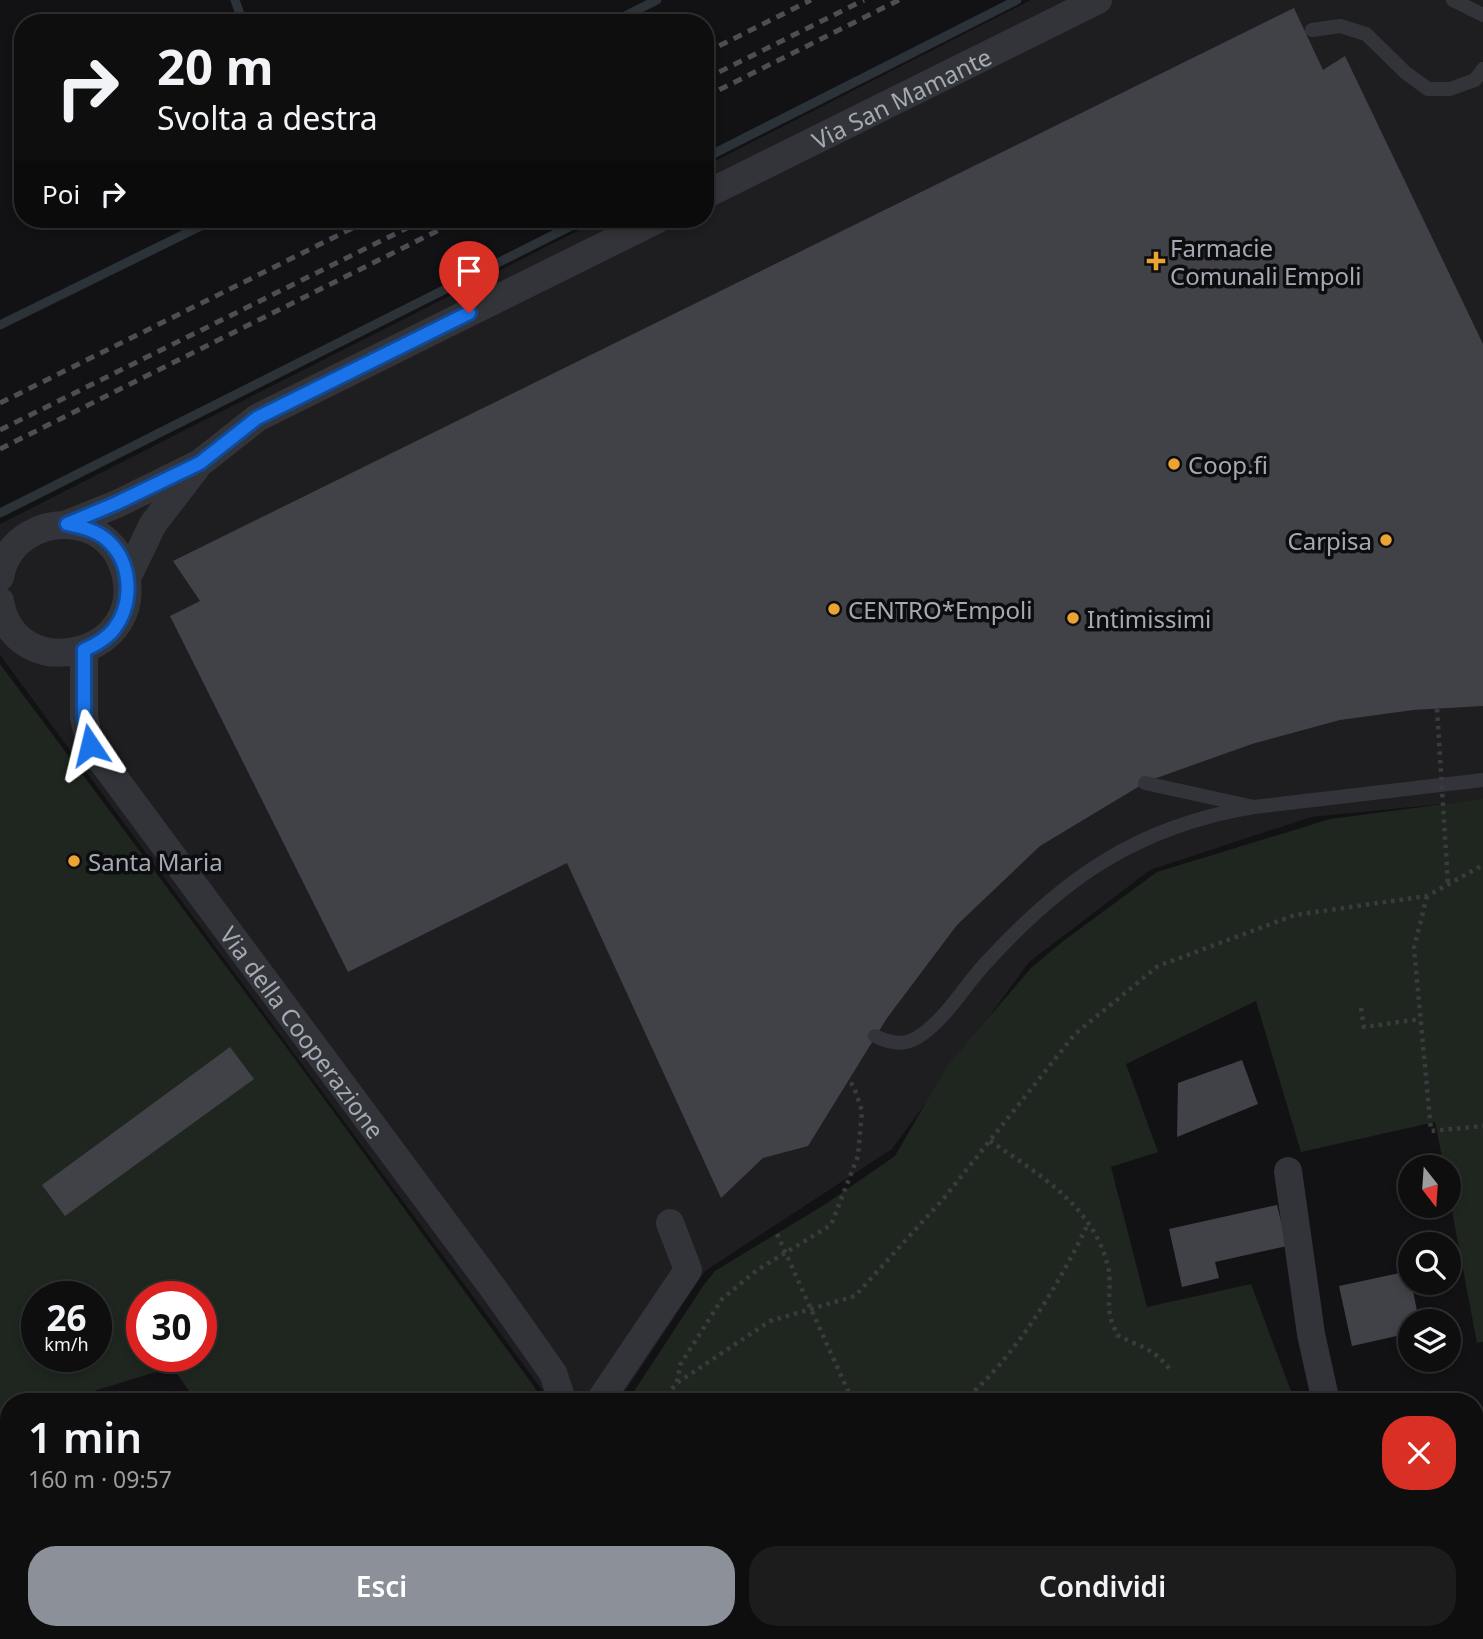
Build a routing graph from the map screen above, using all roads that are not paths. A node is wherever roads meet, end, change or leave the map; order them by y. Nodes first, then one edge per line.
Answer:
1 (1098, 0) edge
2 (1453, 0) edge
3 (1483, 15) edge
4 (1312, 30) dead end
5 (1483, 69) edge
6 (714, 191) edge
7 (640, 228) edge
8 (200, 463) junction
9 (67, 524) junction
10 (6, 550) edge
11 (0, 576) edge
12 (127, 578) junction
13 (0, 601) edge
14 (6, 626) edge
15 (84, 650) junction
16 (1483, 780) edge
17 (1145, 783) dead end
18 (1254, 807) junction
19 (875, 1036) dead end
20 (1288, 1171) dead end
21 (670, 1223) dead end
22 (560, 1393) edge
23 (605, 1393) edge
24 (1324, 1393) edge

1 - 6 street, Via San Mamante
2 - 3 lane
4 - 5 lane
7 - 8 street
8 - 9 street
8 - 12 street
9 - 10 street
9 - 12 street
10 - 11 street
12 - 15 street
13 - 14 street
14 - 15 street
15 - 22 street, Via della Cooperazione
16 - 18 lane
17 - 18 lane
18 - 19 lane
20 - 24 street
21 - 23 street

